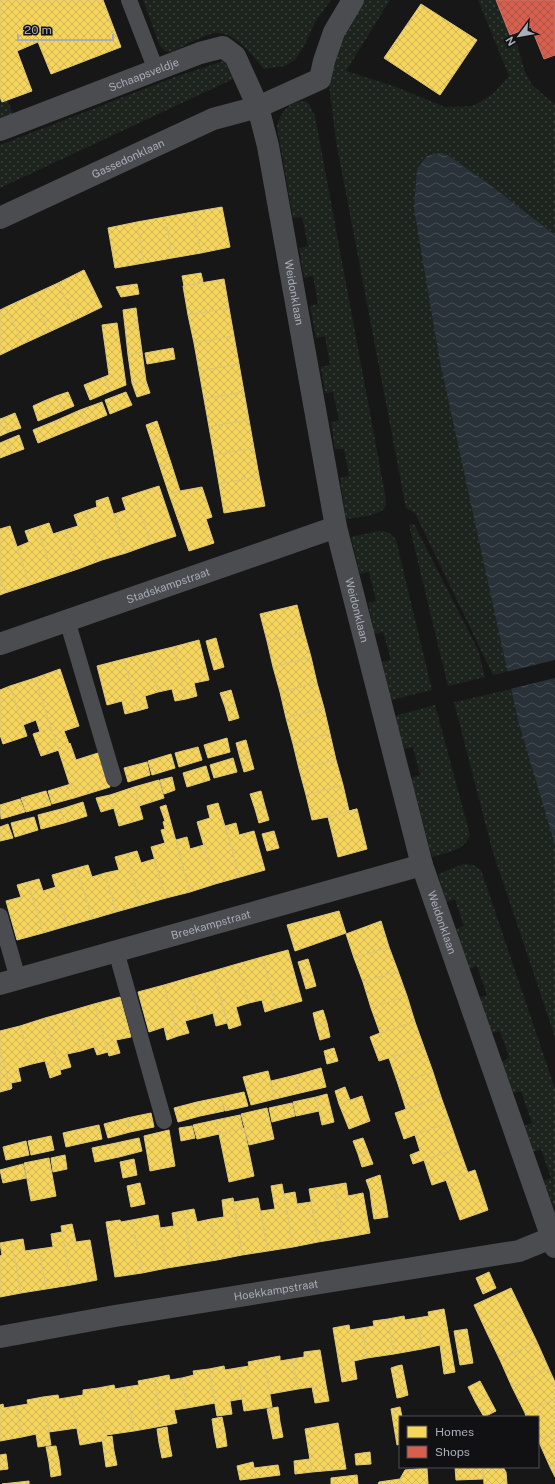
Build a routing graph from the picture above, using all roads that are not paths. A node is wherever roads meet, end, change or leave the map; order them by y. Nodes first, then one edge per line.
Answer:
1 (129, 0) edge
2 (353, 0) edge
3 (156, 70) junction
4 (258, 107) junction
5 (0, 130) edge
6 (0, 218) edge
7 (336, 527) junction
8 (68, 620) junction
9 (0, 644) edge
10 (114, 779) dead end
11 (422, 865) junction
12 (0, 916) edge
13 (116, 951) junction
14 (9, 981) edge
15 (164, 1121) dead end
16 (553, 1242) edge
17 (0, 1337) edge

1 - 3 lane
2 - 4 street
3 - 4 street, Schaapsveldje
3 - 5 street, Schaapsveldje
4 - 6 street, Gassedonklaan
4 - 7 street, Weidonklaan
7 - 8 street, Stadskampstraat
7 - 11 street, Weidonklaan
8 - 9 street, Stadskampstraat
8 - 10 lane
11 - 13 street, Breekampstraat
11 - 16 street, Weidonklaan
12 - 14 lane
13 - 14 street, Breekampstraat
13 - 15 lane
16 - 17 street, Hoekkampstraat

